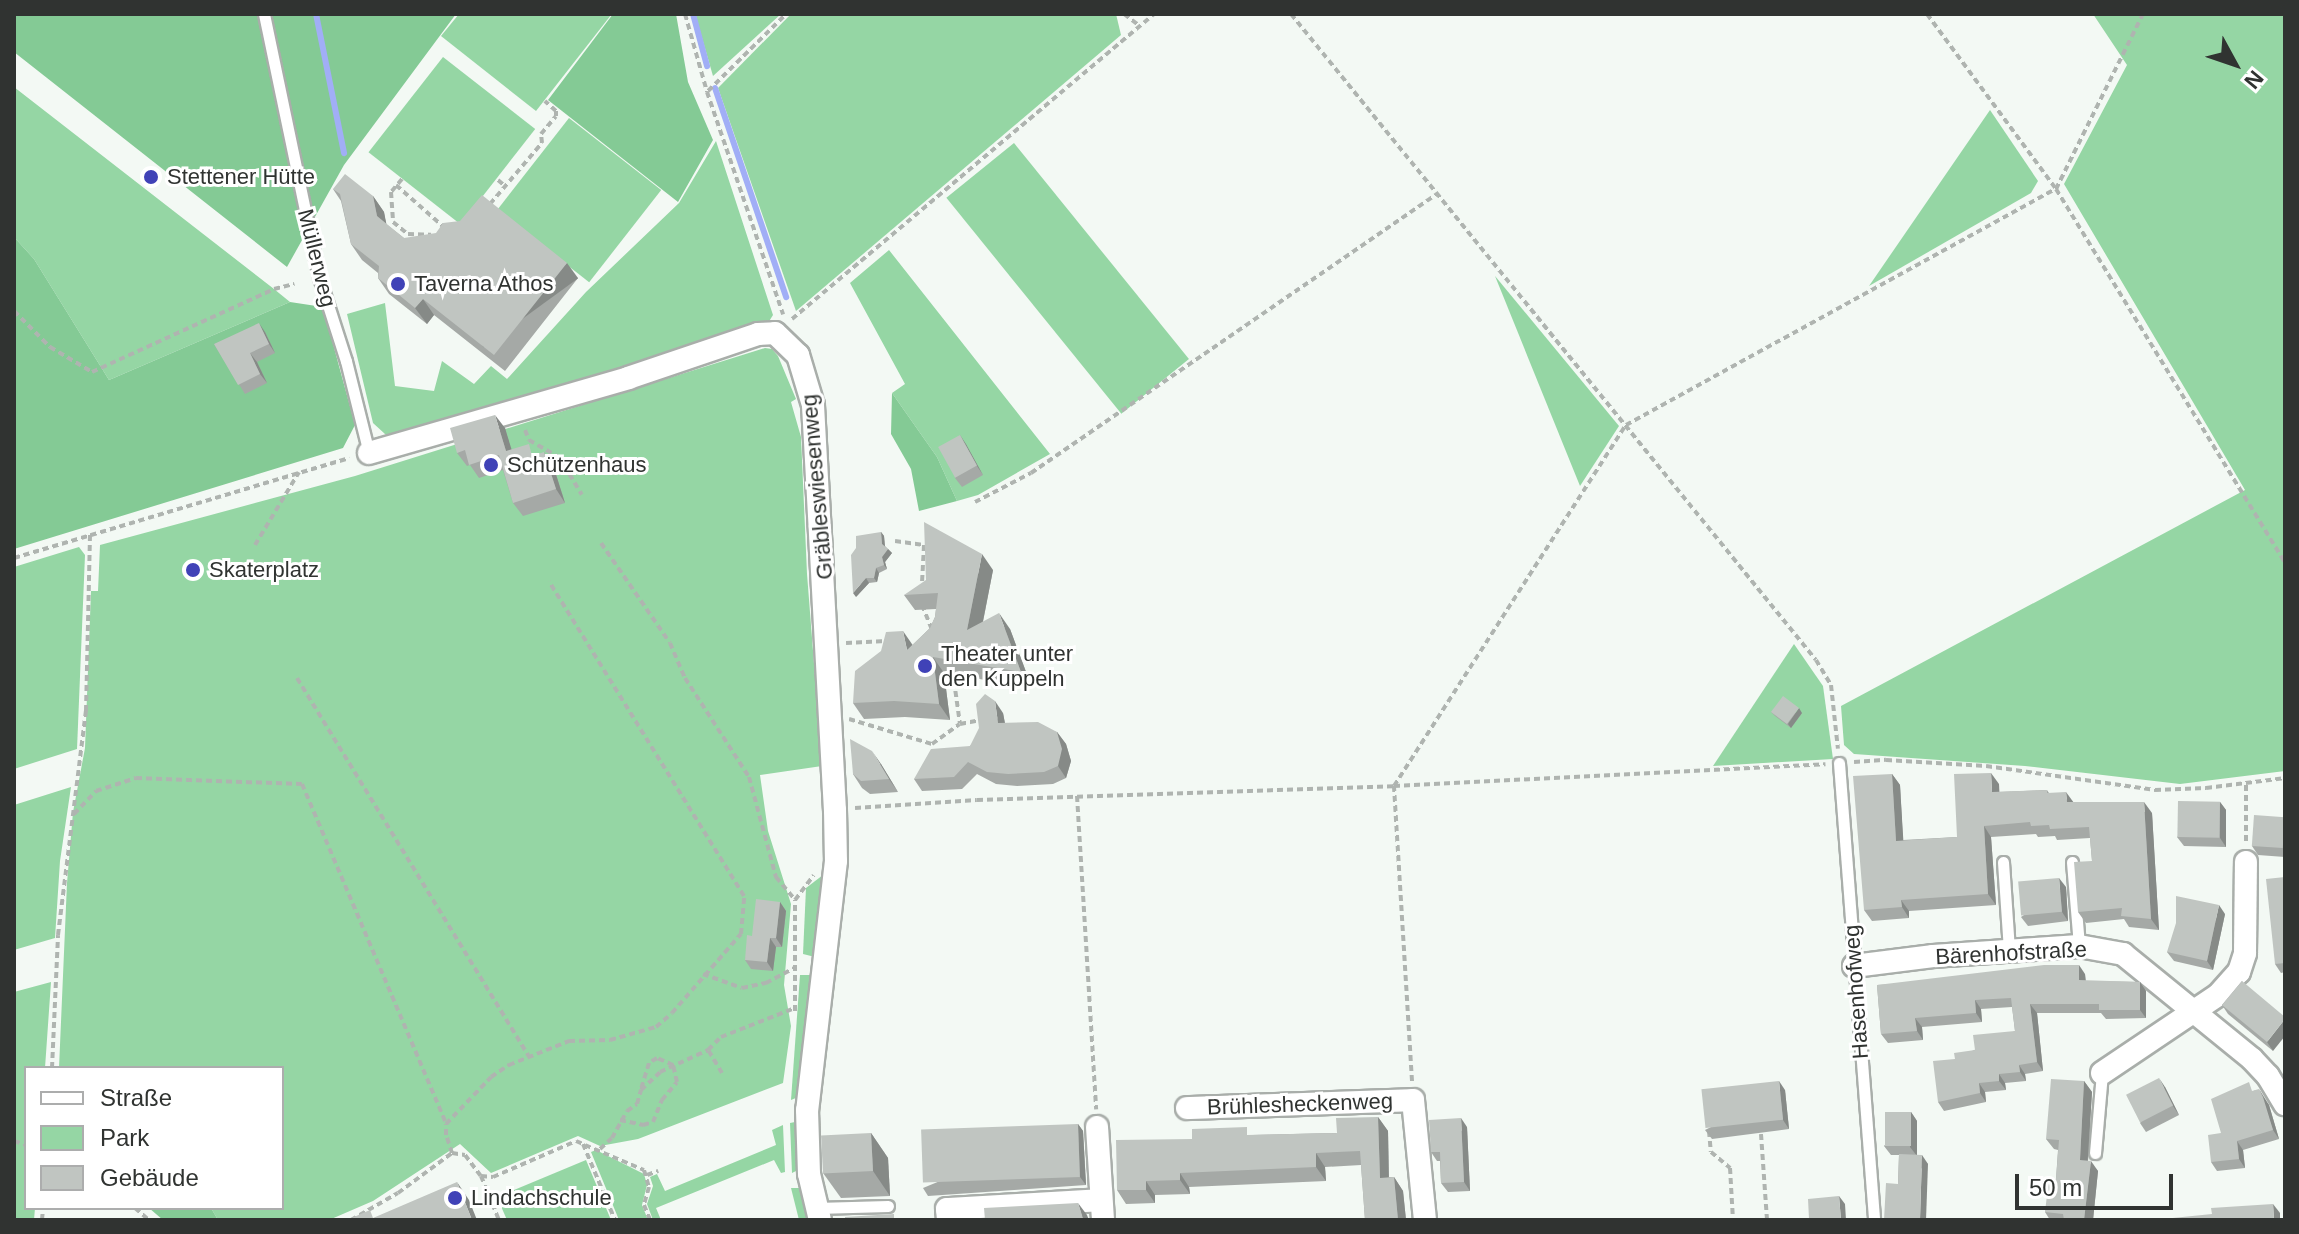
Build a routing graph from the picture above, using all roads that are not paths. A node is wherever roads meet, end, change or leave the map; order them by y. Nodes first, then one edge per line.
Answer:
1 (264, 14) edge
2 (369, 453) joint
3 (1839, 763) road end
4 (2003, 862) dead end
5 (2072, 862) edge
6 (2246, 862) road end
7 (2079, 946) junction
8 (2009, 950) junction
9 (1854, 966) junction
10 (2195, 1012) junction
11 (2102, 1073) joint
12 (2285, 1104) edge
13 (1187, 1108) dead end
14 (1097, 1127) road end
15 (2095, 1153) dead end
16 (888, 1206) dead end
17 (1102, 1210) edge
18 (818, 1214) edge
19 (948, 1220) edge
20 (1425, 1220) edge
21 (1874, 1220) edge

1 - 2 lane, Müllerweg
2 - 18 street, Gräbleswiesenweg
3 - 9 lane, Hasenhofweg
4 - 8 lane
5 - 7 lane
6 - 10 street
7 - 8 street, Bärenhofstraße
7 - 10 street, Bärenhofstraße
8 - 9 street, Bärenhofstraße
9 - 21 lane, Hasenhofweg
10 - 11 street
10 - 12 street, Bärenhofstraße
11 - 15 lane
13 - 20 street, Brühlesheckenweg
14 - 17 street
16 - 18 lane
17 - 19 street

